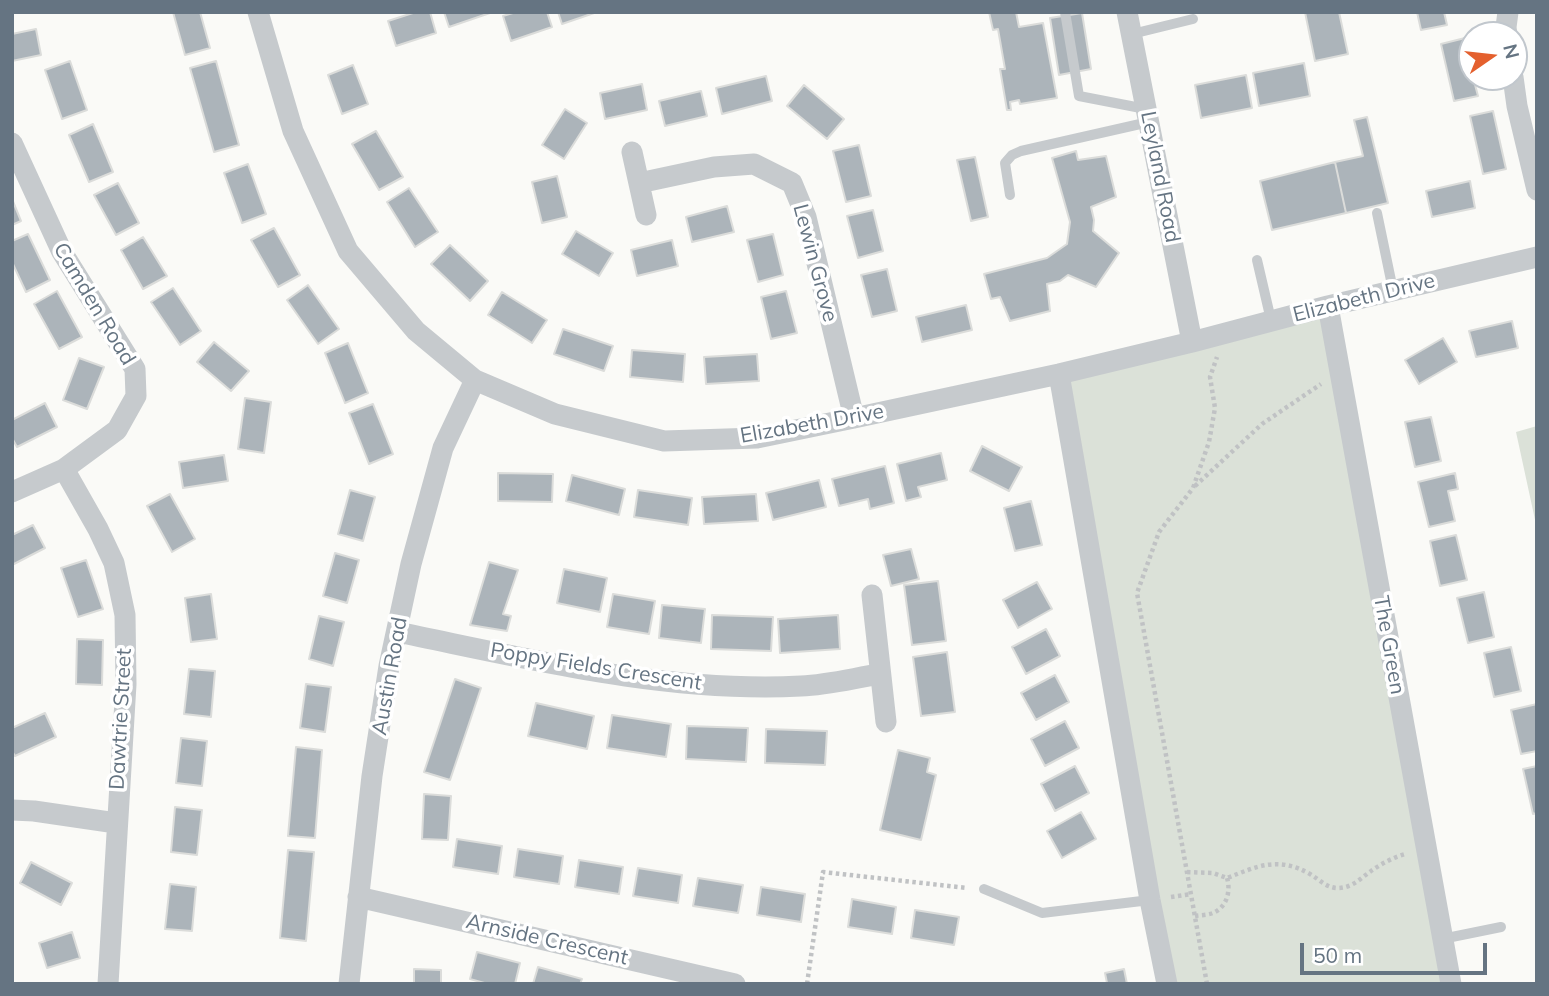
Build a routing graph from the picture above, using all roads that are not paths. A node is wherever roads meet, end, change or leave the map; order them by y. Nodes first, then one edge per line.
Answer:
1 (258, 12) edge
2 (1065, 12) edge
3 (1127, 12) edge
4 (1193, 19) dead end
5 (1132, 34) junction
6 (1515, 91) edge
7 (1147, 115) junction
8 (12, 143) edge
9 (632, 152) dead end
10 (639, 183) junction
11 (1537, 191) edge
12 (1010, 195) dead end
13 (1377, 213) dead end
14 (646, 215) dead end
15 (1537, 257) edge
16 (1257, 260) dead end
17 (1393, 290) junction
18 (1328, 306) junction
19 (1271, 320) junction
20 (1192, 342) junction
21 (1059, 374) junction
22 (475, 380) junction
23 (854, 418) junction
24 (64, 469) junction
25 (12, 492) edge
26 (872, 595) dead end
27 (397, 632) junction
28 (880, 674) junction
29 (886, 722) dead end
30 (12, 810) edge
31 (116, 823) junction
32 (984, 889) road end
33 (358, 897) junction
34 (1150, 900) junction
35 (1501, 927) dead end
36 (1442, 939) junction
37 (108, 984) edge
38 (349, 984) edge
39 (735, 984) edge
40 (1167, 984) edge
41 (1451, 984) edge

1 - 22 street, Elizabeth Drive
2 - 7 lane
3 - 5 street, Leyland Road
4 - 5 lane
5 - 7 street, Leyland Road
6 - 11 street
7 - 12 lane
7 - 20 street, Leyland Road
8 - 24 street, Camden Road
9 - 10 street
10 - 14 street
10 - 23 street, Lewin Grove
13 - 17 lane
15 - 17 street, Elizabeth Drive
16 - 19 lane
17 - 18 street, Elizabeth Drive
18 - 19 street, Elizabeth Drive
18 - 36 street, The Green
19 - 20 street, Elizabeth Drive
20 - 21 street, Elizabeth Drive
21 - 23 street, Elizabeth Drive
21 - 34 street
22 - 23 street, Elizabeth Drive
22 - 27 street, Austin Road
24 - 25 street, Camden Road
24 - 31 street, Dawtrie Street
26 - 28 street
27 - 28 street, Poppy Fields Crescent
27 - 33 street, Austin Road
28 - 29 street
30 - 31 street
31 - 37 street, Dawtrie Street
32 - 34 lane
33 - 38 street, Austin Road
33 - 39 street, Arnside Crescent
34 - 40 street
35 - 36 lane
36 - 41 street, The Green

